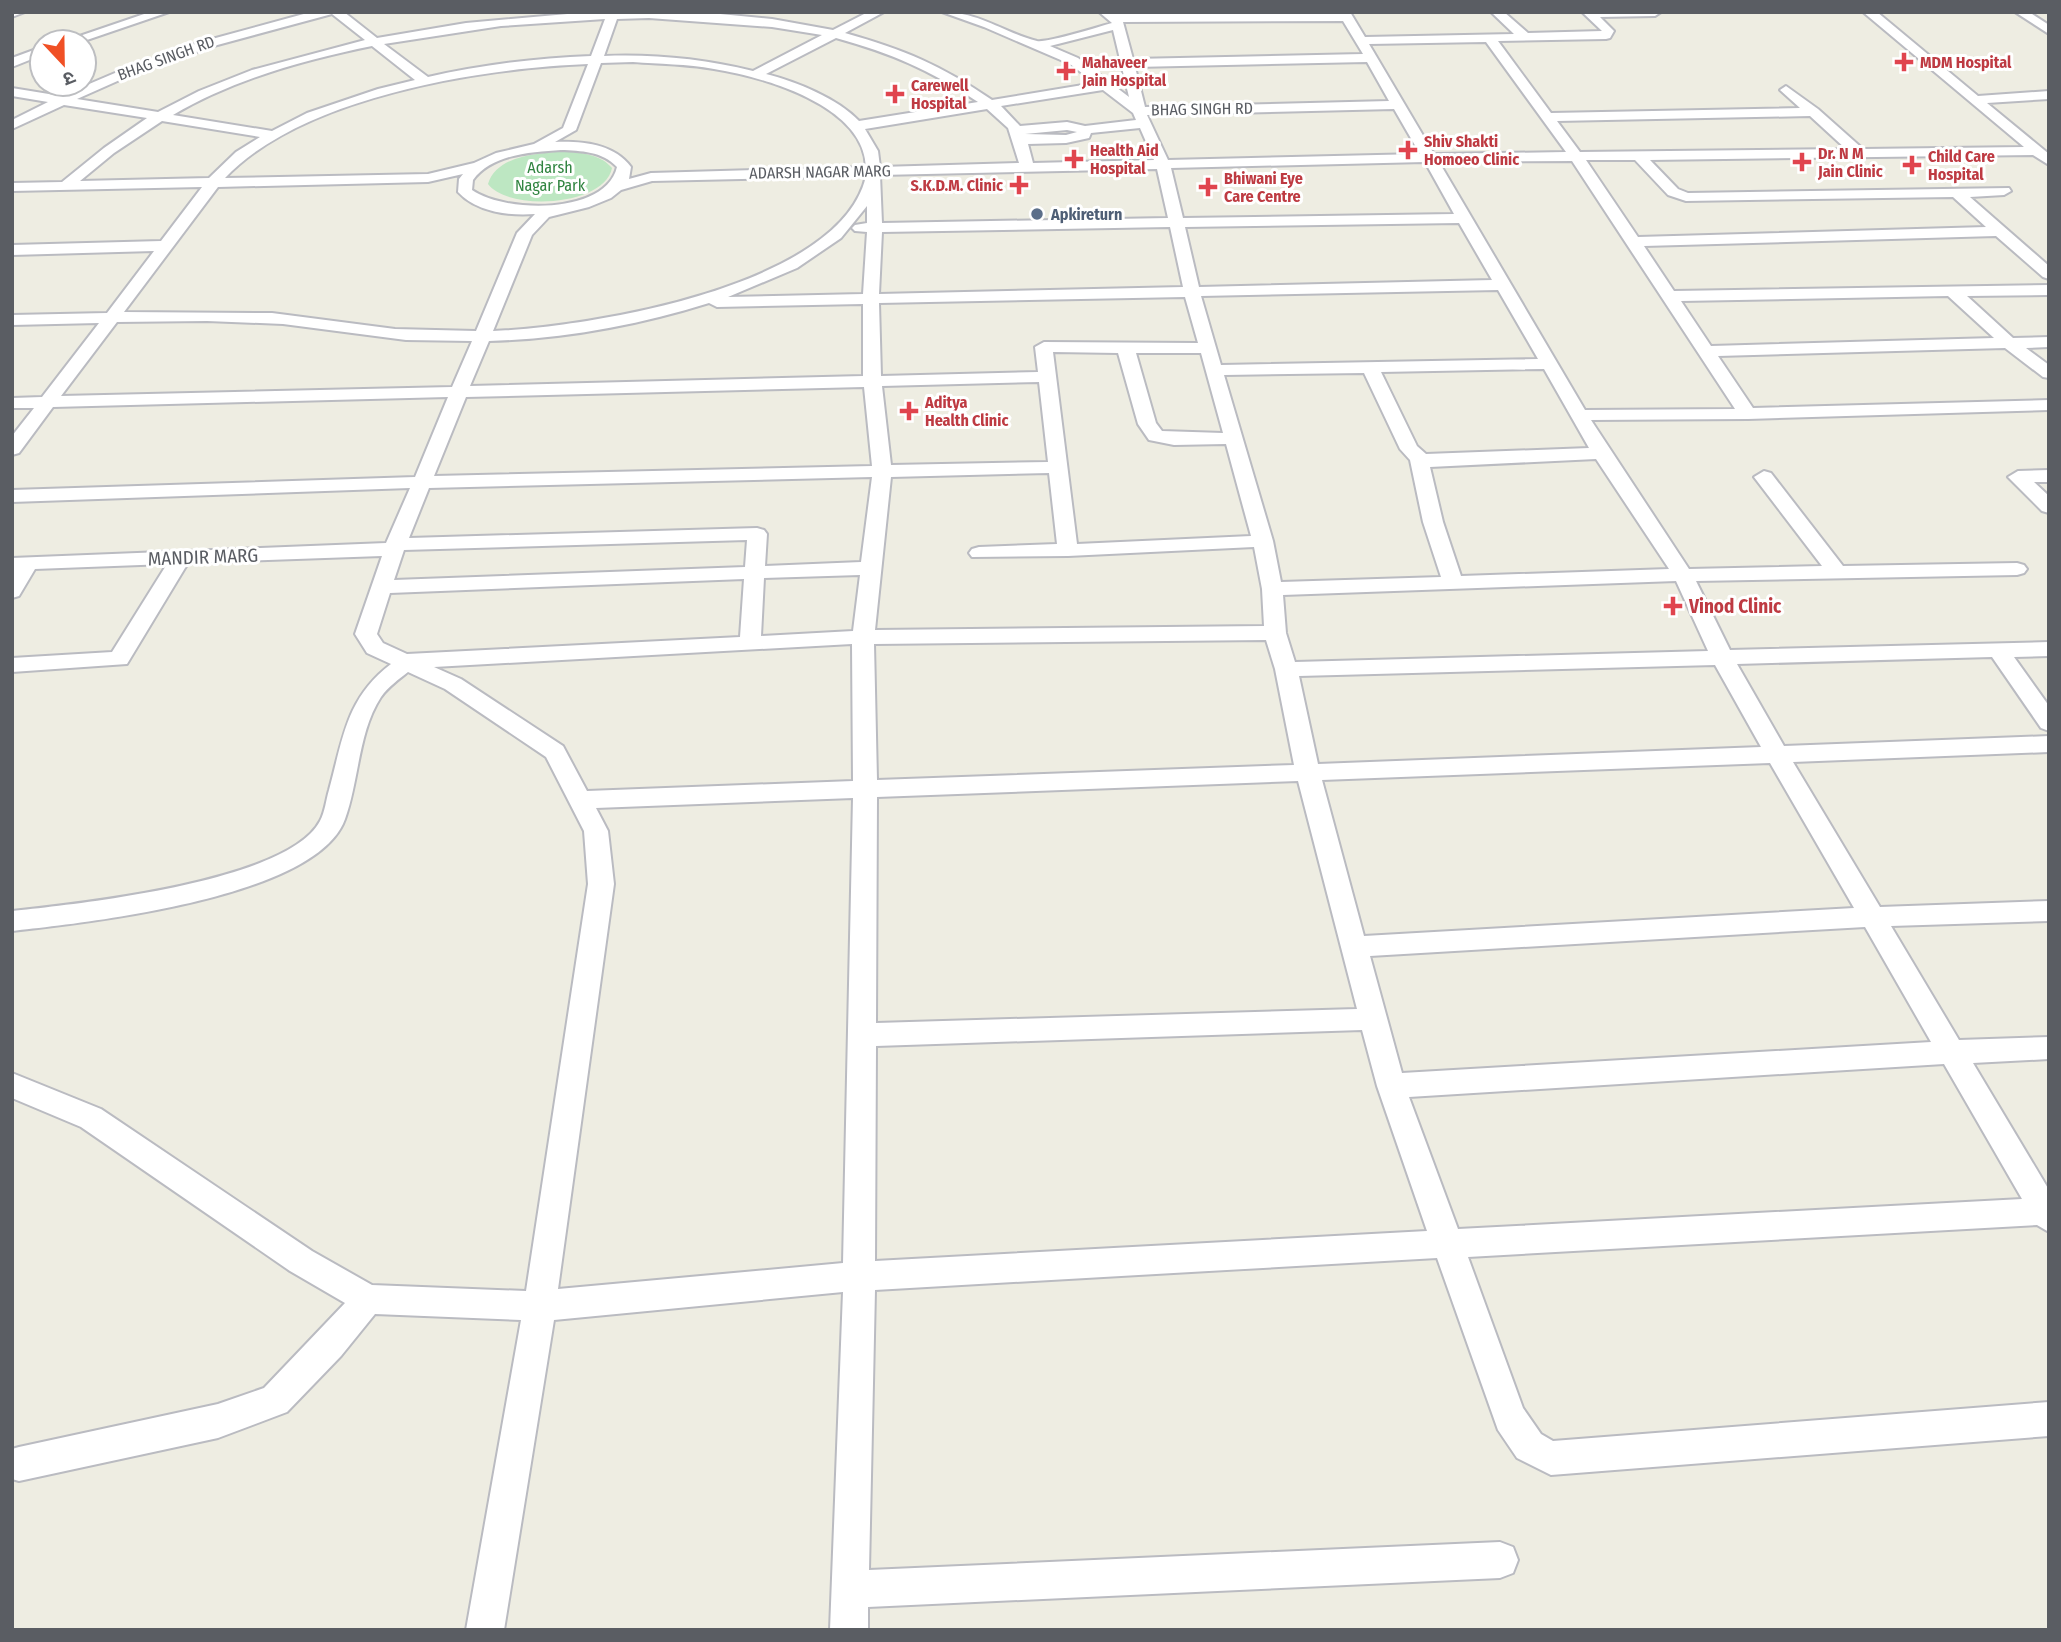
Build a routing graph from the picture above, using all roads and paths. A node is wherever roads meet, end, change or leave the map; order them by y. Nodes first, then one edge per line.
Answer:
1 (19, 12) edge
2 (163, 12) edge
3 (327, 12) edge
4 (337, 12) edge
5 (878, 12) edge
6 (948, 12) edge
7 (1497, 12) edge
8 (1655, 12) edge
9 (1869, 12) edge
10 (2021, 12) edge
11 (1588, 13) edge
12 (12, 14) edge
13 (613, 14) edge
14 (1346, 15) edge
15 (1114, 17) edge
16 (2049, 30) edge
17 (98, 33) edge
18 (833, 35) junction
19 (1525, 37) junction
20 (1490, 39) junction
21 (1361, 41) junction
22 (375, 43) junction
23 (1041, 45) junction
24 (1371, 58) junction
25 (596, 59) junction
26 (1127, 63) junction
27 (754, 75) junction
28 (423, 80) junction
29 (1107, 85) junction
30 (1786, 90) dead end
31 (12, 92) edge
32 (2049, 95) edge
33 (61, 100) junction
34 (1973, 100) junction
35 (990, 104) junction
36 (1398, 105) junction
37 (1813, 112) junction
38 (158, 116) junction
39 (1142, 117) junction
40 (1547, 117) junction
41 (12, 125) edge
42 (856, 126) junction
43 (569, 130) junction
44 (272, 135) junction
45 (1017, 136) junction
46 (2047, 140) edge
47 (2029, 146) junction
48 (527, 149) junction
49 (598, 150) junction
50 (1859, 153) junction
51 (1576, 156) junction
52 (1639, 156) junction
53 (1429, 158) junction
54 (620, 161) junction
55 (2049, 161) edge
56 (1163, 164) junction
57 (478, 166) junction
58 (1027, 167) junction
59 (874, 171) junction
60 (672, 176) junction
61 (428, 178) junction
62 (213, 183) junction
63 (65, 186) junction
64 (12, 187) edge
65 (464, 187) junction
66 (615, 187) junction
67 (2004, 191) dead end
68 (1957, 193) junction
69 (561, 208) junction
70 (506, 210) junction
71 (1464, 218) junction
72 (1177, 224) junction
73 (844, 226) junction
74 (875, 229) junction
75 (2000, 231) junction
76 (525, 233) junction
77 (1632, 242) junction
78 (166, 246) junction
79 (12, 250) edge
80 (2049, 274) edge
81 (1503, 285) junction
82 (2049, 290) edge
83 (1952, 292) junction
84 (1192, 293) junction
85 (1668, 296) junction
86 (706, 299) junction
87 (871, 300) junction
88 (111, 318) junction
89 (12, 320) edge
90 (482, 336) junction
91 (2049, 342) edge
92 (2009, 343) junction
93 (1209, 348) junction
94 (1126, 349) junction
95 (1705, 351) junction
96 (1549, 363) junction
97 (1370, 367) junction
98 (1214, 370) junction
99 (2049, 373) edge
100 (1048, 377) junction
101 (872, 380) junction
102 (459, 393) junction
103 (12, 403) edge
104 (46, 404) junction
105 (2049, 405) edge
106 (1748, 414) junction
107 (1579, 415) junction
108 (1234, 438) junction
109 (12, 449) edge
110 (1601, 453) junction
111 (1419, 458) junction
112 (1059, 467) junction
113 (881, 473) junction
114 (2049, 476) edge
115 (1764, 477) dead end
116 (422, 482) junction
117 (12, 496) edge
118 (2049, 507) edge
119 (1263, 541) junction
120 (395, 546) junction
121 (1068, 550) junction
122 (979, 553) dead end
123 (181, 558) junction
124 (20, 564) edge
125 (871, 568) junction
126 (2017, 569) dead end
127 (756, 572) junction
128 (1837, 572) junction
129 (1683, 575) junction
130 (1453, 583) junction
131 (382, 587) junction
132 (1272, 589) junction
133 (12, 592) edge
134 (1275, 633) junction
135 (863, 637) junction
136 (750, 642) junction
137 (2049, 649) edge
138 (1998, 650) junction
139 (1723, 659) junction
140 (408, 661) junction
141 (12, 665) edge
142 (1286, 668) junction
143 (2049, 723) edge
144 (2049, 744) edge
145 (1776, 753) junction
146 (1307, 770) junction
147 (864, 788) junction
148 (580, 800) junction
149 (2049, 911) edge
150 (1873, 917) junction
151 (17, 925) edge
152 (1356, 947) junction
153 (1374, 1019) junction
154 (862, 1035) junction
155 (2049, 1048) edge
156 (1951, 1052) junction
157 (12, 1085) edge
158 (1391, 1086) junction
159 (2047, 1214) edge
160 (1449, 1245) junction
161 (859, 1276) junction
162 (368, 1298) junction
163 (540, 1306) junction
164 (2049, 1419) edge
165 (19, 1464) dead end
166 (1500, 1560) dead end
167 (851, 1589) junction
168 (485, 1630) edge
169 (849, 1630) edge

1 - 12 street
2 - 17 street
3 - 33 street, BHAG SINGH RD
4 - 22 street
5 - 18 street
6 - 23 street, BHAG SINGH RD
7 - 19 street
8 - 11 street
9 - 34 street
10 - 16 street
11 - 19 street
13 - 18 street
13 - 22 street
13 - 25 street
14 - 15 street
14 - 21 street
15 - 23 street
15 - 26 street
18 - 27 street
18 - 35 street
19 - 20 street
20 - 21 street
20 - 40 street
21 - 24 street
22 - 28 street
22 - 38 street
23 - 29 street, BHAG SINGH RD
24 - 26 street
24 - 36 street
25 - 27 street
25 - 28 street
25 - 43 street
26 - 39 street
27 - 42 street
28 - 44 street
29 - 35 street
29 - 39 street, BHAG SINGH RD
30 - 37 street
31 - 33 street
32 - 34 street
33 - 38 street
33 - 41 street, BHAG SINGH RD
34 - 47 street
35 - 42 street
35 - 45 street
36 - 39 street, BHAG SINGH RD
36 - 53 street
37 - 40 street
37 - 50 street
38 - 44 street
38 - 63 street
39 - 45 street
39 - 56 street
40 - 51 street
42 - 59 street
43 - 48 street
43 - 49 street
44 - 62 street
45 - 58 street
46 - 47 street, ADARSH NAGAR MARG
47 - 50 street, ADARSH NAGAR MARG
47 - 55 street
48 - 49 street
48 - 57 street
49 - 54 street
50 - 52 street, ADARSH NAGAR MARG
51 - 52 street, ADARSH NAGAR MARG
51 - 53 street, ADARSH NAGAR MARG
51 - 77 street
52 - 68 street
53 - 56 street, ADARSH NAGAR MARG
53 - 71 street
54 - 60 street
54 - 66 street
56 - 58 street, ADARSH NAGAR MARG
56 - 72 street
57 - 61 street
57 - 65 street
58 - 59 street, ADARSH NAGAR MARG
59 - 60 street, ADARSH NAGAR MARG
59 - 73 street
59 - 74 street
60 - 66 street
61 - 62 street
61 - 65 street
62 - 63 street
62 - 78 street
63 - 64 street
65 - 70 street
66 - 69 street
67 - 68 street
68 - 75 street
69 - 70 street
69 - 76 street
70 - 76 street
71 - 72 street
71 - 81 street
72 - 74 street
72 - 84 street
73 - 74 street
73 - 86 street
74 - 87 street
75 - 77 street
75 - 80 street
76 - 90 street
77 - 85 street
78 - 79 street
78 - 88 street
81 - 84 street
81 - 96 street
82 - 83 street
83 - 85 street
83 - 92 street
84 - 87 street
84 - 93 street
85 - 95 street
86 - 87 street
86 - 90 street
87 - 101 street
88 - 89 street
88 - 90 street
88 - 104 street
90 - 102 street
91 - 92 street
92 - 95 street
92 - 99 street
93 - 94 street
93 - 98 street
94 - 100 street
94 - 108 street
95 - 106 street
96 - 97 street
96 - 107 street
97 - 98 street
97 - 111 street
98 - 108 street
100 - 101 street
100 - 112 street
101 - 102 street
101 - 113 street
102 - 104 street
102 - 116 street
103 - 104 street
104 - 109 street
105 - 106 street
106 - 107 street
107 - 110 street
108 - 119 street
110 - 111 street
110 - 129 street
111 - 130 street
112 - 113 street
112 - 121 street
113 - 116 street
113 - 125 street
114 - 118 street
115 - 128 street
116 - 117 street
116 - 120 street
119 - 121 street
119 - 132 street
120 - 123 street, MANDIR MARG
120 - 127 street, MANDIR MARG
120 - 131 street
121 - 122 street
123 - 124 street, MANDIR MARG
123 - 141 street
124 - 133 street
125 - 127 street
125 - 135 street
126 - 128 street
127 - 131 street
127 - 136 street
128 - 129 street
129 - 130 street
129 - 139 street
130 - 132 street
131 - 140 street
132 - 134 street
134 - 135 street
134 - 142 street
135 - 136 street
135 - 147 street
136 - 140 street
137 - 138 street
138 - 139 street
138 - 143 street
139 - 142 street
139 - 145 street
140 - 148 street
140 - 151 street
142 - 146 street
144 - 145 street
145 - 146 street
145 - 150 street
146 - 147 street
146 - 152 street
147 - 148 street
147 - 154 street
148 - 163 street
149 - 150 street
150 - 152 street
150 - 156 street
152 - 153 street
153 - 154 street
153 - 158 street
154 - 161 street
155 - 156 street
156 - 158 street
156 - 159 street
157 - 162 street
158 - 160 street
159 - 160 street
160 - 161 street
160 - 164 street
161 - 163 street
161 - 167 street
162 - 163 street
162 - 165 street
163 - 168 street
166 - 167 street
167 - 169 street

